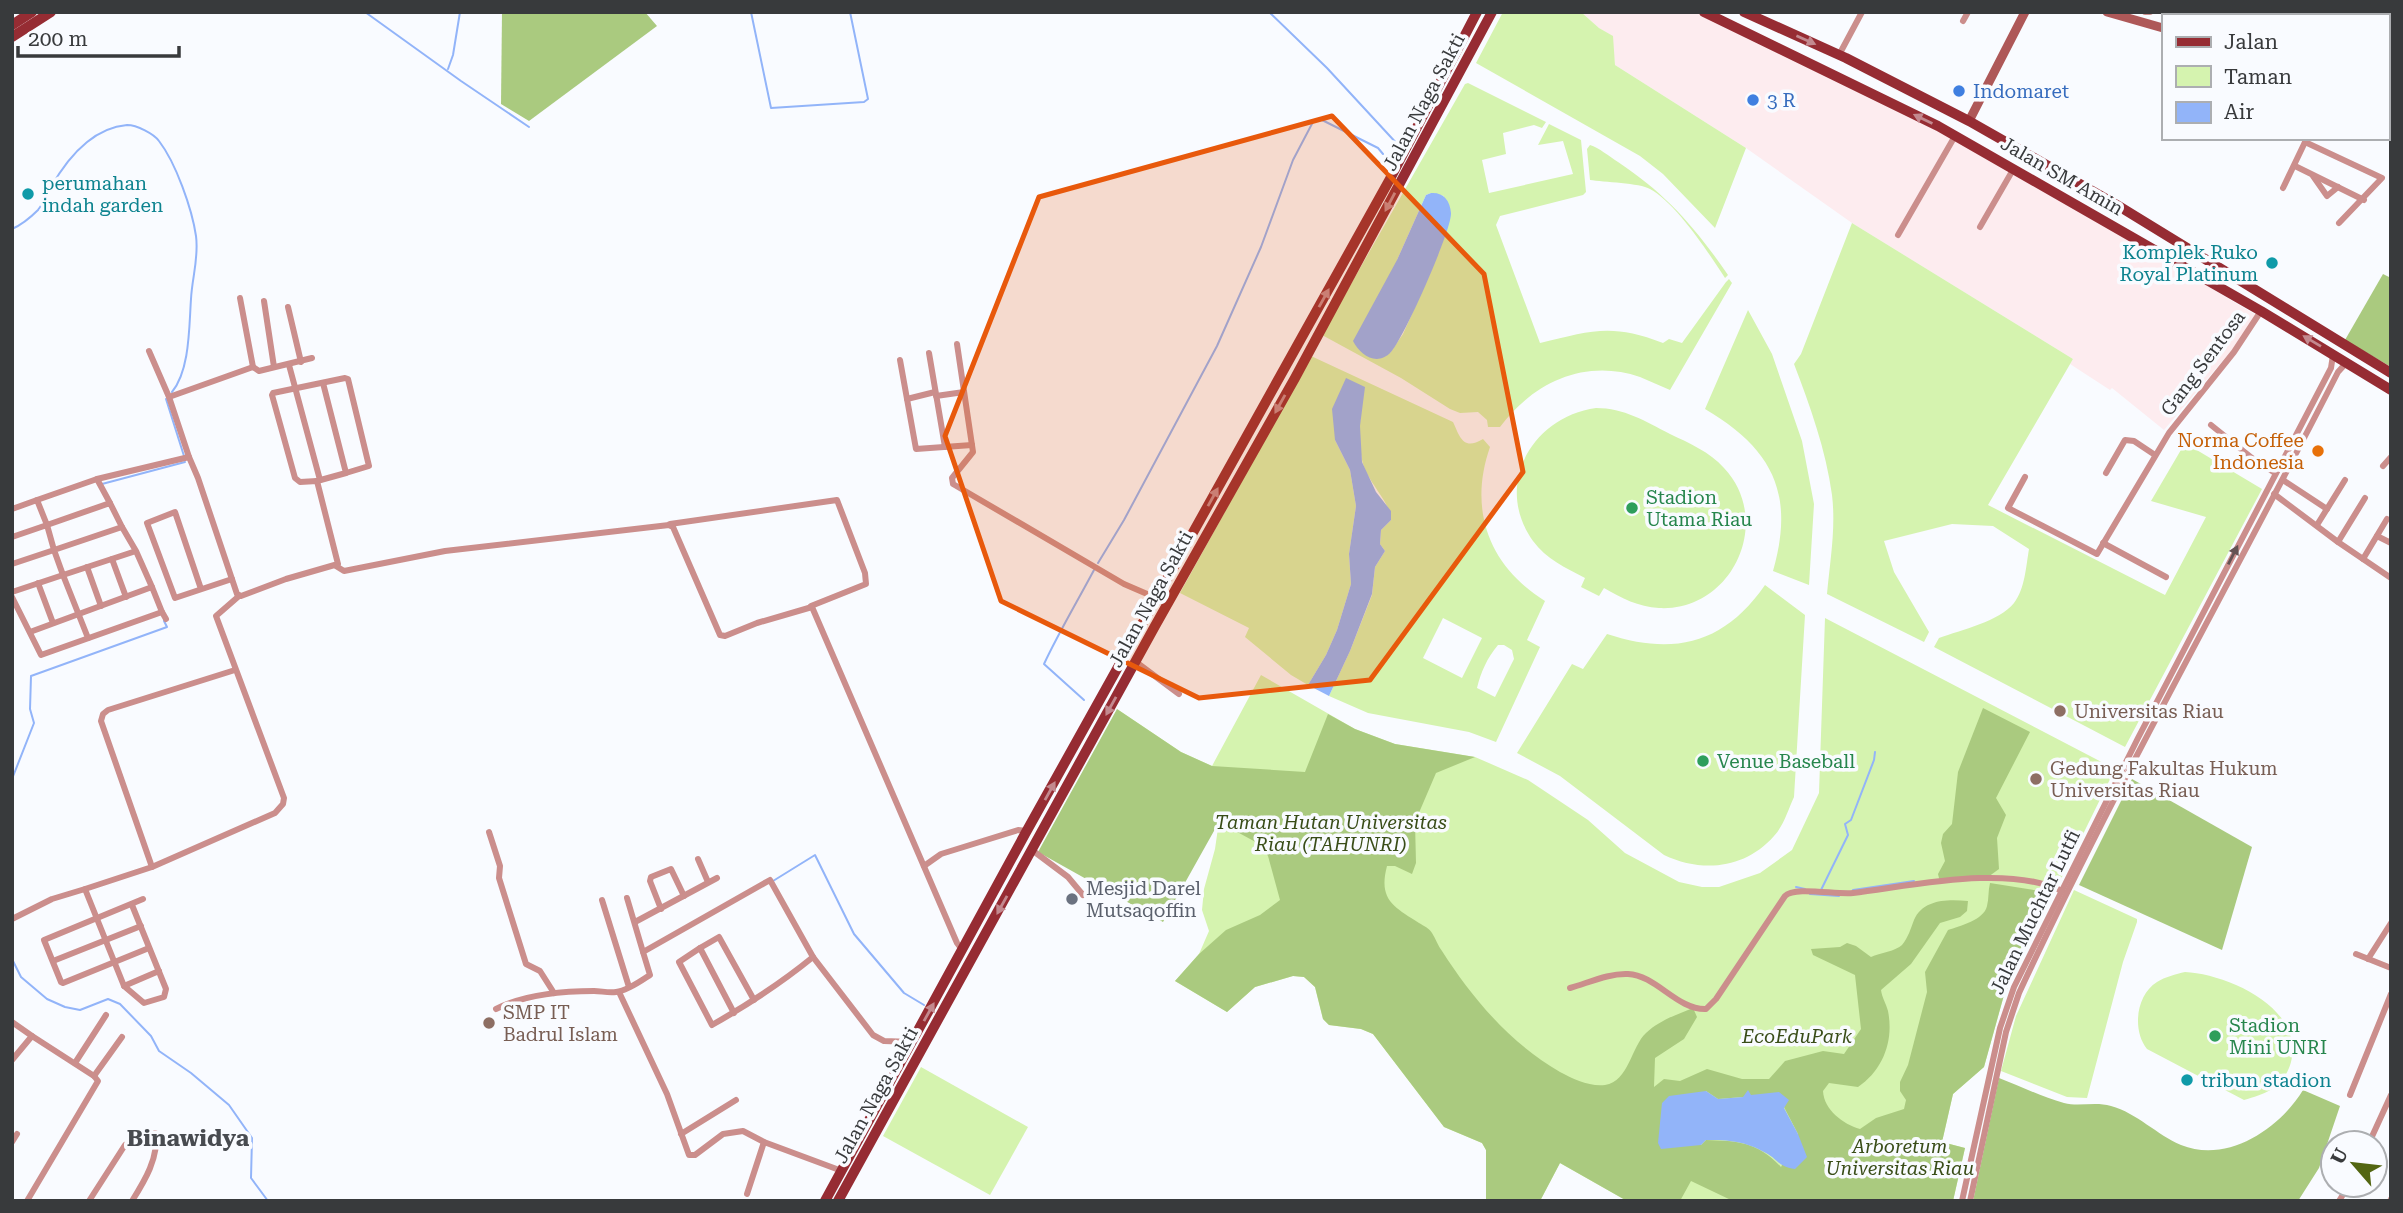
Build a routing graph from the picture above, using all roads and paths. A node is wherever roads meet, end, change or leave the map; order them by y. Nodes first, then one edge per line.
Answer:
1 (32, 12) edge
2 (51, 12) edge
3 (1477, 12) edge
4 (1492, 12) edge
5 (1704, 12) edge
6 (1744, 12) edge
7 (1862, 12) edge
8 (1968, 12) edge
9 (2025, 12) edge
10 (2107, 12) edge
11 (2118, 14) edge
12 (1963, 21) dead end
13 (12, 25) edge
14 (2162, 28) edge
15 (12, 37) edge
16 (1842, 57) junction
17 (1838, 76) junction
18 (1969, 121) junction
19 (1955, 136) junction
20 (2306, 140) edge
21 (2295, 166) junction
22 (2014, 168) junction
23 (2312, 174) junction
24 (2338, 187) junction
25 (2283, 188) dead end
26 (2364, 200) junction
27 (2339, 223) dead end
28 (1980, 227) dead end
29 (1898, 235) dead end
30 (240, 298) dead end
31 (264, 302) dead end
32 (288, 307) dead end
33 (2261, 311) junction
34 (957, 344) dead end
35 (149, 351) dead end
36 (929, 353) dead end
37 (2333, 353) junction
38 (312, 358) dead end
39 (900, 360) dead end
40 (301, 362) junction
41 (2347, 362) junction
42 (289, 365) junction
43 (253, 367) junction
44 (274, 367) junction
45 (2391, 373) edge
46 (323, 383) junction
47 (296, 388) junction
48 (2391, 390) edge
49 (964, 392) junction
50 (936, 394) junction
51 (169, 397) junction
52 (907, 399) junction
53 (2211, 425) dead end
54 (972, 445) junction
55 (944, 447) junction
56 (2155, 455) junction
57 (189, 457) junction
58 (2391, 457) edge
59 (2383, 467) dead end
60 (2106, 472) dead end
61 (346, 473) junction
62 (2275, 473) junction
63 (2025, 477) dead end
64 (97, 479) junction
65 (318, 480) junction
66 (2283, 480) junction
67 (2345, 480) dead end
68 (2267, 489) junction
69 (2276, 495) junction
70 (2365, 498) dead end
71 (37, 500) junction
72 (110, 503) junction
73 (12, 509) edge
74 (2327, 509) junction
75 (2387, 519) dead end
76 (669, 524) junction
77 (47, 526) junction
78 (2317, 526) junction
79 (122, 527) junction
80 (2377, 536) junction
81 (12, 537) edge
82 (2338, 542) junction
83 (2103, 543) junction
84 (2391, 543) edge
85 (54, 550) junction
86 (136, 551) junction
87 (112, 559) junction
88 (2363, 559) junction
89 (12, 564) edge
90 (336, 566) junction
91 (87, 567) junction
92 (63, 575) junction
93 (2166, 577) dead end
94 (2391, 578) edge
95 (232, 579) junction
96 (38, 583) junction
97 (152, 587) junction
98 (201, 589) junction
99 (12, 594) edge
100 (239, 596) junction
101 (126, 597) junction
102 (1156, 599) junction
103 (1168, 603) junction
104 (101, 606) junction
105 (811, 606) junction
106 (77, 615) junction
107 (53, 623) junction
108 (30, 632) junction
109 (88, 638) junction
110 (1136, 662) junction
111 (235, 670) junction
112 (1179, 694) dead end
113 (1027, 831) junction
114 (488, 832) dead end
115 (1032, 850) junction
116 (698, 859) dead end
117 (924, 866) junction
118 (152, 867) junction
119 (717, 878) dead end
120 (708, 882) junction
121 (85, 889) junction
122 (2062, 891) junction
123 (1083, 895) dead end
124 (684, 896) junction
125 (628, 898) dead end
126 (143, 899) dead end
127 (602, 900) dead end
128 (132, 905) junction
129 (661, 909) junction
130 (96, 918) junction
131 (12, 919) edge
132 (635, 922) junction
133 (2391, 923) edge
134 (141, 926) junction
135 (106, 941) junction
136 (149, 948) junction
137 (699, 948) junction
138 (963, 951) junction
139 (643, 952) junction
140 (2356, 954) dead end
141 (813, 957) junction
142 (2368, 959) junction
143 (52, 961) junction
144 (115, 963) junction
145 (2391, 968) edge
146 (159, 971) junction
147 (124, 986) junction
148 (628, 987) junction
149 (1570, 988) dead end
150 (619, 992) junction
151 (554, 993) junction
152 (2391, 994) edge
153 (754, 1000) junction
154 (496, 1009) dead end
155 (734, 1013) junction
156 (106, 1016) dead end
157 (12, 1022) edge
158 (32, 1035) junction
159 (122, 1037) dead end
160 (912, 1042) junction
161 (12, 1060) edge
162 (75, 1063) junction
163 (94, 1076) junction
164 (2350, 1095) dead end
165 (2391, 1095) edge
166 (736, 1100) dead end
167 (2375, 1129) edge
168 (155, 1133) dead end
169 (17, 1134) dead end
170 (681, 1134) junction
171 (12, 1142) edge
172 (764, 1142) junction
173 (125, 1145) dead end
174 (842, 1171) junction
175 (747, 1194) dead end
176 (27, 1201) edge
177 (89, 1201) edge
178 (132, 1201) edge
179 (825, 1201) edge
180 (838, 1201) edge
181 (1962, 1201) edge
182 (1970, 1201) edge

1 - 13 main road
2 - 15 main road
102 -> 3 main road, Jalan Naga Sakti
4 -> 103 main road, Jalan Naga Sakti
5 - 17 main road, Jalan SM Amin
6 -> 16 main road, Jalan SM Amin
7 - 16 street
8 - 12 street
9 - 18 main road
10 - 11 main road
11 - 14 main road
16 - 17 main road
16 - 18 main road, Jalan SM Amin
19 -> 17 main road, Jalan SM Amin
18 - 45 main road, Jalan SM Amin
19 - 22 main road, Jalan SM Amin
19 - 29 street
20 - 21 street
20 - 26 street
21 - 23 street
21 - 25 street
22 - 28 street
22 - 33 main road, Jalan SM Amin
23 - 24 street
23 - 24 street
24 - 26 street
26 - 27 street
30 - 43 street
31 - 44 street
32 - 40 street
37 -> 33 main road, Jalan SM Amin
33 - 56 street, Gang Sentosa
34 - 49 street
35 - 51 street
36 - 50 street
37 - 41 main road, Jalan SM Amin
37 - 62 street, Jalan Muchtar Lutfi
38 - 40 street
39 - 52 street
40 - 42 street
41 - 48 main road, Jalan SM Amin
41 - 66 street, Jalan Muchtar Lutfi
42 - 44 street
42 - 47 street
43 - 44 street
43 - 51 street
46 - 47 street
46 - 61 street
46 - 61 street
47 - 65 street
47 - 65 street
49 - 50 street
49 - 54 street
50 - 52 street
50 - 55 street
51 - 57 street
52 - 55 street
53 - 62 street
54 - 55 street
54 - 102 street
56 - 60 street
56 - 83 street, Gang Sentosa
57 - 64 street
57 - 95 street
58 - 59 street
61 - 65 street
62 - 68 street, Jalan Muchtar Lutfi
63 - 83 street
64 - 71 street
64 - 72 street
65 - 90 street
66 - 69 street, Jalan Muchtar Lutfi
66 - 74 street
67 - 74 street
68 - 69 street
122 -> 68 street, Jalan Muchtar Lutfi
69 - 78 street
69 - 182 street, Jalan Muchtar Lutfi
70 - 82 street
71 - 73 street
71 - 77 street
72 - 77 street
72 - 79 street
74 - 78 street
75 - 80 street
76 - 90 street
76 - 105 street
76 - 105 street
77 - 81 street
77 - 85 street
78 - 82 street
79 - 85 street
79 - 86 street
80 - 84 street
80 - 88 street
82 - 88 street
83 - 93 street
85 - 89 street
85 - 92 street
86 - 87 street
86 - 97 street
87 - 91 street
87 - 101 street
88 - 94 street
90 - 100 street
91 - 92 street
91 - 104 street
92 - 96 street
92 - 106 street
95 - 98 street
95 - 100 street
96 - 99 street
96 - 107 street
97 - 101 street
97 - 109 street
98 - 98 street
99 - 108 street
100 - 111 street
101 - 104 street
102 - 103 street
113 -> 102 main road, Jalan Naga Sakti
103 - 110 main road, Jalan Naga Sakti
104 - 106 street
105 - 117 street
106 - 107 street
106 - 109 street
107 - 108 street
108 - 109 street
110 - 112 street
110 -> 115 main road, Jalan Naga Sakti
111 - 118 street
111 - 118 street
113 - 117 street
113 - 138 main road, Jalan Naga Sakti
114 - 151 street
115 - 123 street
115 -> 180 main road, Jalan Naga Sakti
116 - 120 street
117 - 138 street
118 - 121 street
119 - 120 street
120 - 124 street
121 - 130 street
121 - 131 street
122 - 149 street
122 - 181 street, Jalan Muchtar Lutfi
124 - 129 street
124 - 129 street
125 - 132 street
126 - 128 street
127 - 148 street
128 - 130 street
128 - 134 street
129 - 132 street
130 - 135 street
130 - 143 street
132 - 139 street
133 - 142 street
134 - 135 street
134 - 136 street
135 - 143 street
135 - 144 street
136 - 144 street
136 - 146 street
137 - 153 street
137 - 155 street
137 - 155 street
160 -> 138 main road, Jalan Naga Sakti
139 - 141 street
139 - 148 street
140 - 142 street
141 - 153 street
141 - 160 street
142 - 145 street
143 - 144 street
144 - 147 street
146 - 147 street
146 - 147 street
148 - 150 street
150 - 151 street
150 - 170 street
151 - 154 street
152 - 164 street
153 - 155 street
156 - 162 street
157 - 158 street
158 - 161 street
158 - 162 street
159 - 163 street
160 - 174 main road, Jalan Naga Sakti
162 - 163 street
163 - 176 street
165 - 167 street
166 - 170 street
168 - 178 street
169 - 171 street
170 - 172 street
172 - 174 street
172 - 175 street
173 - 177 street
174 - 179 main road, Jalan Naga Sakti

